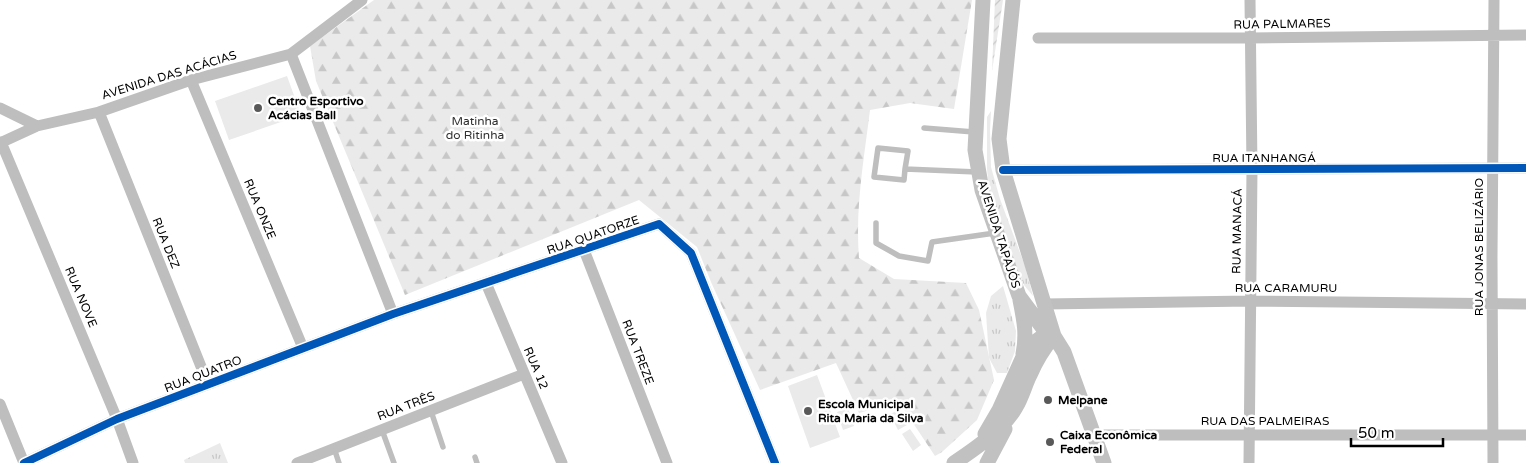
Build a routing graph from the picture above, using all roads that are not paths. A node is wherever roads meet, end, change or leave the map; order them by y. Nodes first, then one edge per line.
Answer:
1 (362, 0) edge
2 (983, 0) edge
3 (1013, 0) edge
4 (1250, 0) edge
5 (1494, 0) edge
6 (1493, 35) junction
7 (1526, 35) edge
8 (1038, 38) dead end
9 (1249, 38) junction
10 (291, 54) junction
11 (191, 80) junction
12 (1003, 95) junction
13 (977, 98) junction
14 (0, 108) edge
15 (99, 112) junction
16 (37, 126) junction
17 (924, 128) dead end
18 (976, 133) junction
19 (0, 142) edge
20 (1493, 168) junction
21 (1526, 168) edge
22 (905, 169) junction
23 (1252, 169) junction
24 (1003, 170) junction
25 (979, 172) junction
26 (876, 223) dead end
27 (997, 233) junction
28 (584, 250) junction
29 (486, 283) junction
30 (1020, 296) junction
31 (1250, 301) junction
32 (1493, 303) junction
33 (1045, 304) junction
34 (1526, 304) edge
35 (393, 314) junction
36 (1054, 336) junction
37 (303, 348) junction
38 (1021, 359) junction
39 (524, 374) junction
40 (208, 384) junction
41 (0, 404) edge
42 (1016, 407) junction
43 (431, 411) junction
44 (116, 419) junction
45 (382, 430) junction
46 (1094, 435) junction
47 (1249, 435) junction
48 (1493, 435) junction
49 (1526, 435) edge
50 (982, 441) junction
51 (444, 447) dead end
52 (334, 448) junction
53 (24, 463) edge
54 (133, 463) edge
55 (297, 463) edge
56 (339, 463) edge
57 (394, 463) edge
58 (562, 463) edge
59 (667, 463) edge
60 (775, 463) edge
61 (954, 463) edge
62 (987, 463) edge
63 (1104, 463) edge
64 (1249, 463) edge
65 (1493, 463) edge

1 - 10 street, AVENIDA DAS ACÁCIAS
2 - 13 main road, AVENIDA TAPAJÓS
3 - 12 main road, AVENIDA TAPAJÓS
4 - 9 street, RUA MANACÁ
5 - 6 street, RUA JONAS BELIZÁRIO
6 - 7 street, RUA PALMARES
6 - 9 street, RUA PALMARES
6 - 20 street, RUA JONAS BELIZÁRIO
8 - 9 street, RUA PALMARES
9 - 23 street, RUA MANACÁ
10 - 11 street, AVENIDA DAS ACÁCIAS
10 - 35 street
11 - 15 street, AVENIDA DAS ACÁCIAS
11 - 37 street, RUA ONZE
12 - 13 main road
12 - 24 main road, AVENIDA TAPAJÓS
13 - 18 main road, AVENIDA TAPAJÓS
14 - 16 street
15 - 16 street, AVENIDA DAS ACÁCIAS
15 - 40 street, RUA DEZ
16 - 19 street, AVENIDA DAS ACÁCIAS
17 - 18 lane
18 - 25 main road, AVENIDA TAPAJÓS
19 - 44 street, RUA NOVE
20 - 21 street, RUA ITANHANGÁ
20 - 23 street, RUA ITANHANGÁ
20 - 32 street, RUA JONAS BELIZÁRIO
22 - 22 lane
22 - 25 lane
23 - 24 street, RUA ITANHANGÁ
23 - 31 street, RUA MANACÁ
24 - 33 main road, AVENIDA TAPAJÓS
25 - 27 main road, AVENIDA TAPAJÓS
26 - 27 lane
27 - 30 main road, AVENIDA TAPAJÓS
28 - 29 street, RUA QUATORZE
28 - 59 street, RUA TREZE
28 - 60 street, RUA QUATORZE
29 - 35 street, RUA QUATORZE
29 - 39 street, RUA 12
30 - 36 main road, AVENIDA TAPAJÓS
30 - 38 main road
31 - 32 street, RUA CARAMURU
31 - 33 street, RUA CARAMURU
31 - 47 street, RUA MANACÁ
32 - 34 street, RUA CARAMURU
32 - 48 street, RUA JONAS BELIZÁRIO
33 - 36 main road, AVENIDA TAPAJÓS
35 - 37 street, RUA QUATRO
36 - 38 main road
36 - 42 main road
36 - 46 main road, AVENIDA TAPAJÓS
37 - 40 street, RUA QUATRO
38 - 50 main road
39 - 43 street, RUA TRÊS
39 - 58 street, RUA 12
40 - 44 street, RUA QUATRO
41 - 53 street
42 - 50 main road
42 - 62 main road
43 - 45 street, RUA TRÊS
43 - 51 lane
44 - 53 street, RUA QUATRO
44 - 54 street, RUA NOVE
45 - 52 street, RUA TRÊS
45 - 57 lane
46 - 47 street, RUA DAS PALMEIRAS
46 - 63 main road, AVENIDA TAPAJÓS
47 - 48 street, RUA DAS PALMEIRAS
47 - 64 street, RUA MANACÁ
48 - 49 street, RUA DAS PALMEIRAS
48 - 65 street, RUA JONAS BELIZÁRIO
50 - 61 main road
52 - 55 street, RUA TRÊS
52 - 56 lane

